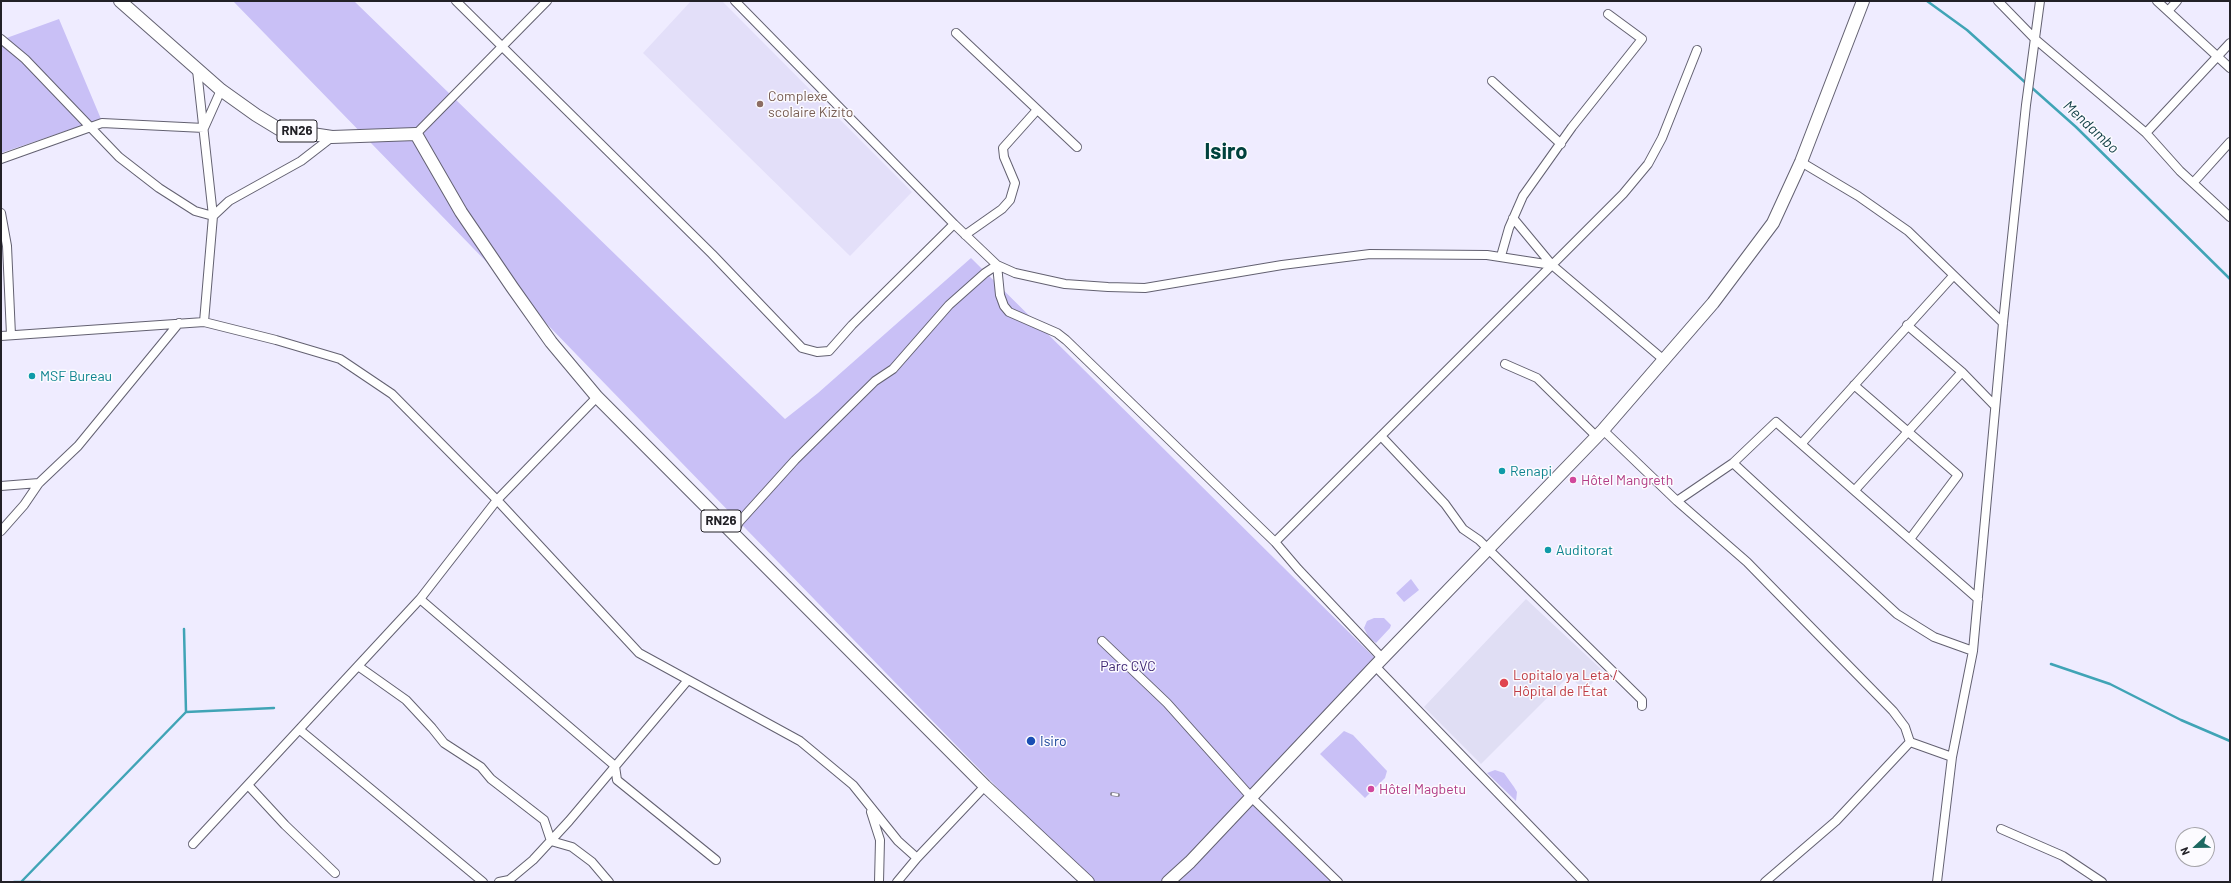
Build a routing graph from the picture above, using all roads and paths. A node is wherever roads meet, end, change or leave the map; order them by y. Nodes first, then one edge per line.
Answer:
1 (120, 1) edge
2 (456, 1) edge
3 (547, 1) edge
4 (735, 1) edge
5 (1863, 1) edge
6 (1998, 1) edge
7 (2040, 1) edge
8 (2157, 1) edge
9 (2177, 1) edge
10 (2168, 10) junction
11 (1608, 14) dead end
12 (956, 33) dead end
13 (1, 39) edge
14 (2035, 39) junction
15 (2230, 43) edge
16 (503, 46) junction
17 (1697, 50) dead end
18 (2218, 57) junction
19 (2230, 68) edge
20 (197, 70) junction
21 (1492, 81) dead end
22 (221, 90) junction
23 (1037, 110) junction
24 (91, 127) junction
25 (204, 128) junction
26 (2146, 133) junction
27 (416, 134) junction
28 (332, 137) junction
29 (2230, 142) edge
30 (1561, 144) junction
31 (1078, 147) dead end
32 (1, 159) edge
33 (1801, 162) junction
34 (2193, 183) junction
35 (1, 213) edge
36 (213, 216) junction
37 (2230, 217) edge
38 (1513, 218) junction
39 (954, 224) junction
40 (965, 235) junction
41 (1501, 256) junction
42 (997, 265) junction
43 (1552, 265) junction
44 (1953, 276) junction
45 (204, 322) junction
46 (179, 323) junction
47 (2003, 323) junction
48 (1907, 325) junction
49 (11, 335) junction
50 (1, 336) edge
51 (1664, 360) junction
52 (1505, 364) dead end
53 (1962, 372) junction
54 (1854, 385) junction
55 (597, 397) junction
56 (1995, 406) junction
57 (1908, 431) junction
58 (1600, 434) junction
59 (1381, 436) junction
60 (1802, 443) junction
61 (1733, 463) junction
62 (39, 483) junction
63 (1, 486) edge
64 (1855, 490) junction
65 (497, 500) junction
66 (1677, 501) junction
67 (1, 531) edge
68 (733, 533) junction
69 (1910, 539) junction
70 (1275, 542) junction
71 (1488, 549) junction
72 (420, 599) junction
73 (1978, 599) junction
74 (1102, 641) dead end
75 (1973, 651) junction
76 (1379, 662) junction
77 (358, 666) junction
78 (688, 680) junction
79 (1642, 706) dead end
80 (300, 730) junction
81 (1910, 742) junction
82 (1952, 757) junction
83 (616, 766) junction
84 (248, 785) junction
85 (984, 786) junction
86 (1251, 797) junction
87 (870, 808) junction
88 (2001, 829) dead end
89 (551, 841) junction
90 (193, 844) dead end
91 (917, 858) junction
92 (716, 860) dead end
93 (1075, 868) junction
94 (335, 873) dead end
95 (483, 882) edge
96 (499, 882) edge
97 (609, 882) edge
98 (879, 882) edge
99 (897, 882) edge
100 (1075, 882) edge
101 (1088, 882) edge
102 (1168, 882) edge
103 (1338, 882) edge
104 (1584, 882) edge
105 (1765, 882) edge
106 (1937, 882) edge
107 (2102, 882) edge

1 - 20 main road, RN26
2 - 16 street
3 - 16 street
4 - 39 street
5 - 33 main road
6 - 14 street
7 - 14 street
8 - 10 street
9 - 10 street
10 - 18 street
11 - 30 street
12 - 23 street
13 - 24 street
14 - 26 street
14 - 47 street
15 - 18 street
16 - 27 street
16 - 39 street
17 - 43 street
18 - 19 street
18 - 26 street
20 - 22 main road, RN26
20 - 25 street
21 - 30 street
22 - 25 street
22 - 28 main road, RN26
23 - 31 street
23 - 40 street
24 - 25 street
24 - 32 street
24 - 36 street
25 - 36 street
26 - 34 street
27 - 28 main road, RN26
27 - 55 main road, RN26
28 - 36 street
29 - 34 street
30 - 38 street
33 - 44 street
33 - 51 main road
34 - 37 street
35 - 49 street
36 - 45 street
38 - 41 street
38 - 43 street
39 - 40 street
40 - 42 street
41 - 42 street
41 - 43 street
42 - 68 street
42 - 70 street
43 - 51 street
43 - 59 street
44 - 47 street
44 - 48 street
45 - 46 street
45 - 65 street
46 - 49 street
46 - 62 street
47 - 56 street
48 - 53 street
48 - 54 street
49 - 50 street
51 - 58 main road
52 - 58 street
53 - 56 street
53 - 57 street
54 - 57 street
54 - 60 street
55 - 65 street
55 - 68 main road, RN26
56 - 73 street
57 - 64 street
57 - 69 street
58 - 66 street
58 - 71 main road
59 - 70 street
59 - 71 street
60 - 61 street
60 - 64 street
61 - 66 street
61 - 75 street
62 - 63 street
62 - 67 street
64 - 69 street
65 - 72 street
65 - 78 street
66 - 81 street
68 - 85 main road, RN26
69 - 73 street
70 - 76 street
71 - 76 main road
71 - 79 street
72 - 77 street
72 - 83 street
73 - 75 street
74 - 86 street
75 - 82 street
76 - 86 main road
76 - 104 street
77 - 80 street
77 - 89 street
78 - 83 street
78 - 87 street
80 - 84 street
80 - 95 street
81 - 82 street
81 - 105 street
82 - 106 street
83 - 89 street
83 - 92 street
84 - 90 street
84 - 94 street
85 - 91 street
85 - 93 main road, RN26
86 - 102 main road
86 - 103 street
87 - 91 street
87 - 98 street
88 - 107 street
89 - 96 street
89 - 97 street
91 - 99 street
93 - 100 main road
93 - 101 main road, RN26

